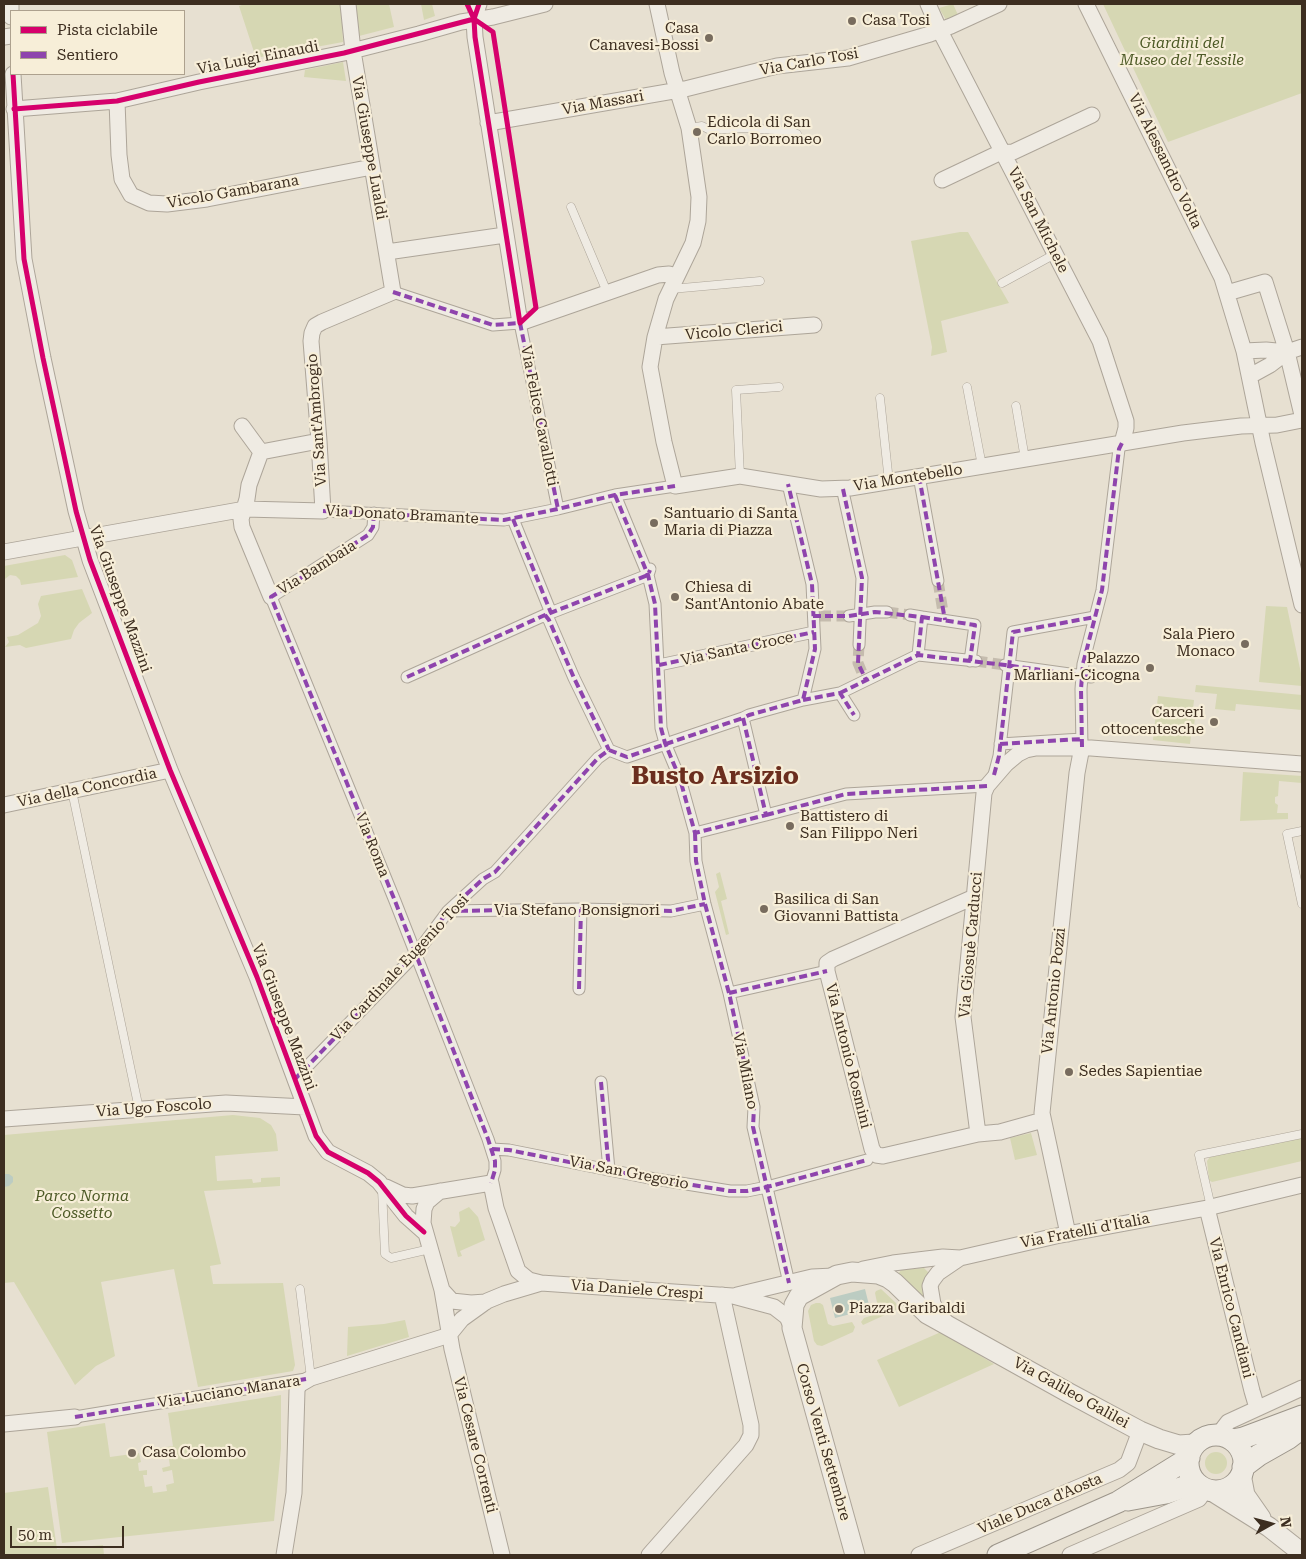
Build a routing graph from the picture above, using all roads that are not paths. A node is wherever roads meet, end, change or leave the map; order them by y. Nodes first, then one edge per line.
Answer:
1 (348, 4) edge
2 (467, 4) edge
3 (479, 4) edge
4 (545, 4) edge
5 (657, 4) edge
6 (928, 4) edge
7 (999, 4) edge
8 (1086, 4) edge
9 (474, 19) junction
10 (940, 30) junction
11 (353, 51) junction
12 (13, 75) edge
13 (677, 90) junction
14 (117, 102) junction
15 (14, 109) junction
16 (1092, 115) dead end
17 (488, 123) junction
18 (689, 128) junction
19 (798, 134) dead end
20 (1003, 153) junction
21 (372, 167) junction
22 (942, 180) dead end
23 (571, 207) dead end
24 (505, 235) junction
25 (387, 252) junction
26 (1055, 254) junction
27 (760, 281) dead end
28 (674, 283) junction
29 (1002, 283) dead end
30 (393, 292) junction
31 (607, 292) junction
32 (1227, 293) junction
33 (520, 323) junction
34 (814, 325) dead end
35 (655, 337) junction
36 (1302, 348) edge
37 (1244, 351) junction
38 (1287, 352) junction
39 (1250, 376) junction
40 (779, 387) dead end
41 (967, 387) dead end
42 (880, 398) dead end
43 (1016, 406) dead end
44 (1302, 415) edge
45 (1302, 420) edge
46 (1260, 425) junction
47 (242, 426) dead end
48 (319, 441) junction
49 (1122, 443) junction
50 (261, 452) junction
51 (1025, 459) junction
52 (982, 466) junction
53 (740, 476) junction
54 (919, 476) junction
55 (889, 482) junction
56 (788, 484) junction
57 (675, 486) junction
58 (843, 491) junction
59 (615, 495) junction
60 (245, 509) junction
61 (558, 509) junction
62 (323, 511) junction
63 (374, 513) junction
64 (512, 519) junction
65 (83, 537) junction
66 (1296, 547) edge
67 (4, 552) edge
68 (649, 571) junction
69 (938, 581) tunnel mouth
70 (271, 597) junction
71 (1302, 605) edge
72 (886, 612) tunnel mouth
73 (548, 614) junction
74 (861, 614) junction
75 (910, 615) tunnel mouth
76 (849, 616) tunnel mouth
77 (922, 617) junction
78 (1095, 617) junction
79 (814, 632) junction
80 (859, 645) tunnel mouth
81 (918, 655) junction
82 (659, 665) junction
83 (1007, 665) junction
84 (407, 677) dead end
85 (1087, 677) junction
86 (840, 693) junction
87 (803, 700) junction
88 (854, 715) dead end
89 (746, 716) junction
90 (666, 743) junction
91 (1082, 743) junction
92 (1000, 744) junction
93 (610, 750) junction
94 (1302, 764) edge
95 (170, 770) junction
96 (990, 780) junction
97 (72, 791) junction
98 (4, 805) edge
99 (772, 813) junction
100 (1302, 831) edge
101 (695, 833) junction
102 (974, 897) junction
103 (705, 904) junction
104 (1302, 904) edge
105 (581, 909) junction
106 (448, 912) junction
107 (416, 954) junction
108 (827, 967) junction
109 (579, 989) dead end
110 (729, 993) junction
111 (295, 1079) junction
112 (601, 1082) dead end
113 (305, 1106) junction
114 (139, 1109) junction
115 (4, 1119) edge
116 (1043, 1120) junction
117 (978, 1134) junction
118 (1302, 1134) edge
119 (492, 1149) junction
120 (870, 1155) junction
121 (609, 1170) junction
122 (491, 1183) junction
123 (382, 1185) junction
124 (767, 1186) junction
125 (1302, 1186) edge
126 (473, 1187) junction
127 (440, 1192) junction
128 (496, 1208) junction
129 (1209, 1208) junction
130 (424, 1232) junction
131 (1068, 1234) junction
132 (430, 1250) junction
133 (512, 1256) junction
134 (960, 1258) junction
135 (844, 1274) junction
136 (541, 1283) junction
137 (789, 1283) junction
138 (300, 1289) dead end
139 (442, 1290) junction
140 (504, 1294) junction
141 (727, 1296) junction
142 (488, 1301) junction
143 (952, 1327) junction
144 (792, 1328) junction
145 (449, 1334) junction
146 (308, 1379) junction
147 (1302, 1388) edge
148 (1258, 1408) junction
149 (1302, 1416) edge
150 (75, 1417) joint
151 (4, 1424) edge
152 (1140, 1431) junction
153 (1298, 1437) edge
154 (1225, 1438) junction
155 (1192, 1451) junction
156 (1242, 1471) junction
157 (1204, 1487) junction
158 (1118, 1502) junction
159 (1268, 1527) junction
160 (1302, 1554) edge
161 (284, 1555) edge
162 (502, 1555) edge
163 (649, 1555) edge
164 (855, 1555) edge
165 (919, 1555) edge
166 (998, 1555) edge
167 (1070, 1555) edge

1 - 11 street, Via Giuseppe Lualdi
2 - 9 street
3 - 9 street
4 - 9 street, Via Luigi Einaudi
5 - 13 street
6 - 10 street, Via San Michele
7 - 10 street, Via Carlo Tosi
8 - 32 street, Via Alessandro Volta
9 - 11 street, Via Luigi Einaudi
9 - 17 street
10 - 13 street, Via Carlo Tosi
10 - 20 street, Via San Michele
11 - 14 street, Via Luigi Einaudi
11 - 21 street, Via Giuseppe Lualdi
12 - 15 street, Via Giuseppe Mazzini
13 - 17 street, Via Massari
13 - 18 street
14 - 15 street, Via Luigi Einaudi
14 - 21 street, Vicolo Gambarana
15 - 65 street, Via Giuseppe Mazzini
16 - 20 street
17 - 24 street
18 - 19 lane
18 - 28 street
20 - 22 street
20 - 26 street, Via San Michele
21 - 25 street, Via Giuseppe Lualdi
23 - 31 lane
24 - 25 street
24 - 33 street
25 - 30 street, Via Giuseppe Lualdi
26 - 29 lane
26 - 49 street, Via San Michele
27 - 28 lane
28 - 31 street
28 - 35 street
30 - 33 street
30 - 48 street, Via Sant'Ambrogio
31 - 33 street
32 - 37 street, Via Alessandro Volta
32 - 38 street
33 - 61 street, Via Felice Cavallotti
34 - 35 street, Vicolo Clerici
35 - 57 street
36 - 38 street
37 - 38 street
37 - 39 street, Via Alessandro Volta
38 - 39 street
38 - 44 street
39 - 46 street, Via Alessandro Volta
40 - 53 lane
41 - 52 lane
42 - 55 lane
43 - 51 lane
45 - 46 street, Via Montebello
46 - 49 street, Via Montebello
46 - 66 street, Via Alessandro Volta
47 - 50 street
48 - 50 street
48 - 62 street, Via Sant'Ambrogio
49 - 51 street, Via Montebello
49 - 78 street
50 - 60 street, Via Roma
51 - 52 street, Via Montebello
52 - 54 street, Via Montebello
53 - 56 street, Via Montebello
53 - 57 street, Via Montebello
54 - 55 street, Via Montebello
54 - 69 street
55 - 58 street, Via Montebello
56 - 58 street, Via Montebello
56 - 79 street
57 - 59 street, Via Montebello
58 - 74 street
59 - 61 street, Via Montebello
59 - 68 street, Via Milano
60 - 62 street, Via Donato Bramante
60 - 65 street, Via Donato Bramante
60 - 70 street, Via Roma
61 - 64 street, Via Donato Bramante
62 - 63 street, Via Donato Bramante
63 - 64 street, Via Donato Bramante
63 - 70 street, Via Bambaia
64 - 73 street
65 - 67 street, Via Donato Bramante
65 - 95 street, Via Giuseppe Mazzini
66 - 71 street, Via Alessandro Volta
68 - 73 street
68 - 82 street, Via Milano
70 - 107 street, Via Roma
72 - 74 street
73 - 84 street
73 - 93 street
74 - 76 street
74 - 80 street
75 - 77 street
77 - 81 street
77 - 81 street
78 - 83 street
78 - 85 street
79 - 82 street, Via Santa Croce
79 - 87 street
81 - 86 street
82 - 90 street, Via Milano
83 - 85 street
83 - 92 street
85 - 91 street
86 - 87 street
86 - 88 street
87 - 89 street
89 - 90 street
89 - 99 street
90 - 93 street
90 - 101 street, Via Milano
91 - 92 street
91 - 94 street
91 - 96 street
91 - 116 street, Via Antonio Pozzi
92 - 96 street
93 - 106 street, Via Cardinale Eugenio Tosi
95 - 97 street, Via della Concordia
95 - 111 street, Via Giuseppe Mazzini
96 - 99 street
96 - 102 street, Via Giosuè Carducci
97 - 98 street, Via della Concordia
97 - 114 lane
99 - 101 street
100 - 104 lane
101 - 103 street, Via Milano
102 - 108 street
102 - 117 street, Via Giosuè Carducci
103 - 105 street, Via Stefano Bonsignori
103 - 110 street, Via Milano
105 - 106 street, Via Stefano Bonsignori
105 - 109 street
106 - 107 street, Via Cardinale Eugenio Tosi
107 - 111 street, Via Cardinale Eugenio Tosi
107 - 119 street, Via Roma
108 - 110 street
108 - 120 street, Via Antonio Rosmini
110 - 124 street, Via Milano
111 - 113 street, Via Giuseppe Mazzini
112 - 121 street
113 - 114 street, Via Ugo Foscolo
113 - 123 street, Via Giuseppe Mazzini
114 - 115 street, Via Ugo Foscolo
116 - 117 street
116 - 131 street, Via Antonio Pozzi
117 - 120 street
118 - 129 lane
119 - 121 street, Via San Gregorio
119 - 122 street, Via Roma
120 - 124 street, Via San Gregorio
121 - 124 street, Via San Gregorio
122 - 126 street
122 - 128 street
123 - 127 street
123 - 130 street
123 - 132 lane
124 - 137 street, Via Milano
125 - 129 street, Via Fratelli d'Italia
126 - 127 street
126 - 128 street
127 - 130 street
128 - 133 street
129 - 131 street, Via Fratelli d'Italia
129 - 148 street, Via Enrico Candiani
130 - 132 street
131 - 134 street, Via Fratelli d'Italia
132 - 139 street
133 - 136 street
133 - 140 street
134 - 135 street
134 - 143 street
135 - 137 street
135 - 143 street, Via Galileo Galilei
135 - 144 street
136 - 140 street
136 - 141 street, Via Daniele Crespi
137 - 141 street
138 - 146 lane
139 - 142 street
139 - 145 street, Via Cesare Correnti
140 - 142 street
141 - 144 street
141 - 163 street
142 - 145 street
143 - 152 street, Via Galileo Galilei
144 - 164 street, Corso Venti Settembre
145 - 146 street, Via Luciano Manara
145 - 162 street, Via Cesare Correnti
146 - 150 street, Via Luciano Manara
146 - 161 street
147 - 148 street
148 - 154 street
149 - 154 main road
150 - 151 street, Via Luciano Manara
152 - 155 street, Via Galileo Galilei
152 - 165 street, Viale Duca d'Aosta
153 - 156 main road
154 - 155 main road
154 - 156 main road
155 - 157 main road
155 - 158 main road, Viale Duca d'Aosta
156 - 157 main road
156 - 159 street
157 - 158 main road, Viale Duca d'Aosta
157 - 159 street
157 - 167 street
158 - 166 main road, Viale Duca d'Aosta
159 - 160 street

